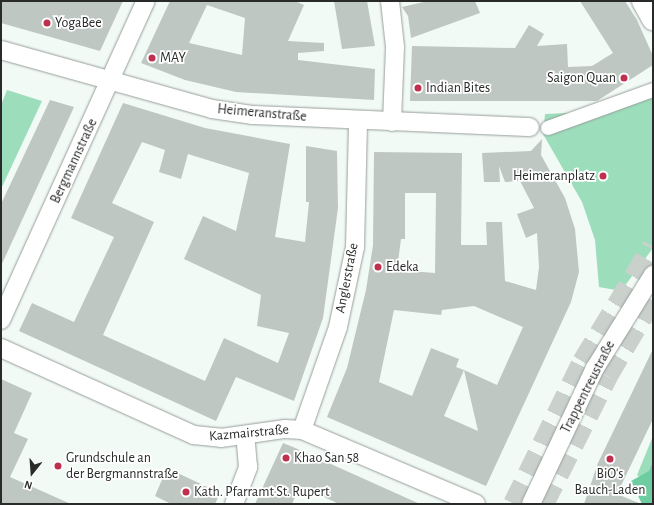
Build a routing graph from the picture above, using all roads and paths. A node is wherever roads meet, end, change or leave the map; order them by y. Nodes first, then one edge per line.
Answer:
1 (146, 1) edge
2 (390, 1) edge
3 (643, 1) edge
4 (653, 19) edge
5 (1, 50) edge
6 (110, 81) junction
7 (653, 90) edge
8 (358, 120) junction
9 (392, 122) junction
10 (530, 127) dead end
11 (548, 128) dead end
12 (653, 275) edge
13 (1, 320) edge
14 (1, 348) edge
15 (302, 430) junction
16 (245, 435) junction
17 (234, 504) edge
18 (476, 504) edge
19 (531, 504) edge

1 - 6 street, Bergmannstraße
2 - 9 street
3 - 4 street
5 - 6 street, Heimeranstraße
6 - 8 street, Heimeranstraße
6 - 13 street, Bergmannstraße
7 - 11 street
8 - 9 street, Heimeranstraße
8 - 15 street, Anglerstraße
9 - 10 street, Heimeranstraße
12 - 19 street, Trappentreustraße
14 - 16 street, Kazmairstraße
15 - 16 street, Kazmairstraße
15 - 18 street, Kazmairstraße
16 - 17 street

